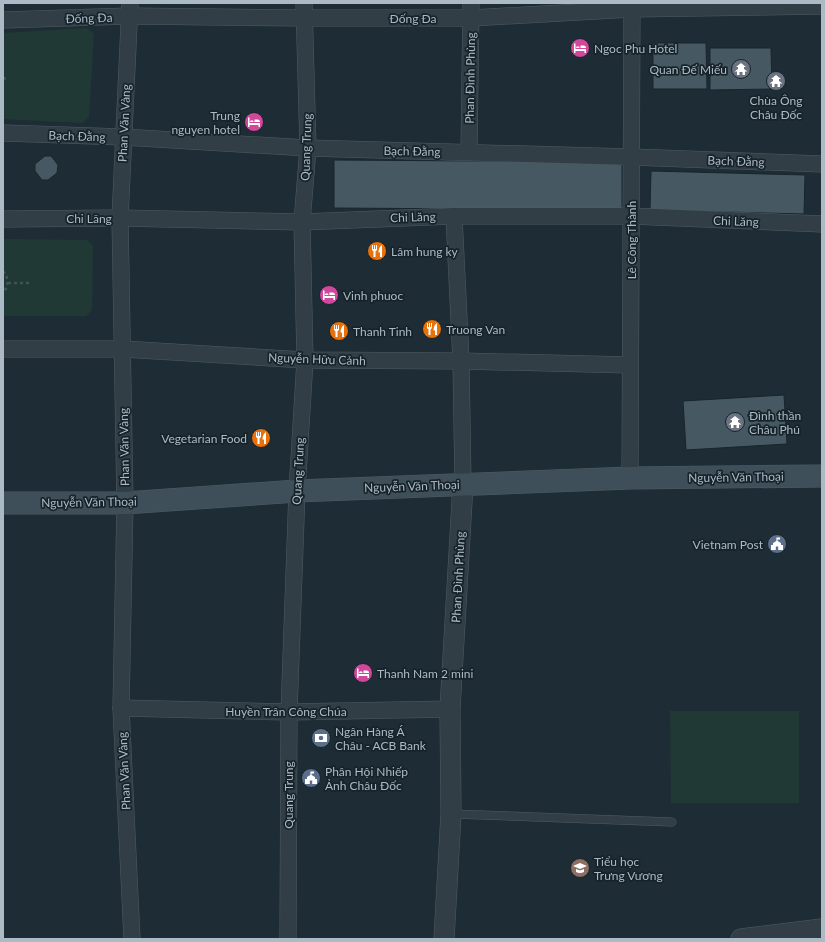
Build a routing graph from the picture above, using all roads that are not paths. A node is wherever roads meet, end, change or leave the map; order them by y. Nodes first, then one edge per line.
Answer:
1 (632, 6) edge
2 (822, 6) edge
3 (129, 10) edge
4 (471, 10) edge
5 (305, 11) edge
6 (3, 20) edge
7 (3, 133) edge
8 (123, 137) junction
9 (308, 148) junction
10 (469, 152) junction
11 (631, 157) junction
12 (822, 164) edge
13 (454, 216) junction
14 (631, 216) junction
15 (120, 218) junction
16 (3, 219) edge
17 (302, 222) junction
18 (822, 224) edge
19 (3, 349) edge
20 (123, 349) junction
21 (305, 360) junction
22 (461, 361) junction
23 (630, 365) junction
24 (822, 476) edge
25 (630, 478) junction
26 (463, 484) junction
27 (297, 491) junction
28 (3, 503) edge
29 (125, 503) junction
30 (121, 708) junction
31 (450, 709) junction
32 (288, 712) junction
33 (451, 814) junction
34 (672, 822) dead end
35 (822, 929) edge
36 (132, 939) edge
37 (288, 939) edge
38 (444, 939) edge
39 (741, 939) edge

1 - 2 street, Đống Đa
1 - 4 street, Đống Đa
1 - 11 street, Lê Công Thành
3 - 5 street, Đống Đa
3 - 6 street, Đống Đa
3 - 8 street, Phan Văn Vàng
4 - 5 street, Đống Đa
4 - 10 street, Phan Đình Phùng
5 - 9 street, Quang Trung
7 - 8 street, Bạch Đằng
8 - 9 street, Bạch Đằng
8 - 15 street, Phan Văn Vàng
9 - 10 street, Bạch Đằng
9 - 17 street, Quang Trung
10 - 11 street, Bạch Đằng
11 - 12 street, Bạch Đằng
11 - 14 street, Lê Công Thành
13 - 14 street, Chi Lăng
13 - 17 street, Chi Lăng
13 - 22 street, Phan Đình Phùng
14 - 18 street, Chi Lăng
14 - 23 street, Lê Công Thành
15 - 16 street, Chi Lăng
15 - 17 street, Chi Lăng
15 - 20 street, Phan Văn Vàng
17 - 21 street, Quang Trung
19 - 20 street, Nguyễn Hữu Cảnh
20 - 21 street, Nguyễn Hữu Cảnh
20 - 29 street, Phan Văn Vàng
21 - 22 street, Nguyễn Hữu Cảnh
21 - 27 street, Quang Trung
22 - 23 street, Nguyễn Hữu Cảnh
22 - 26 street, Phan Đình Phùng
23 - 25 street, Lê Công Thành
24 - 25 main road, Nguyễn Văn Thoại
25 - 26 main road, Nguyễn Văn Thoại
26 - 27 main road, Nguyễn Văn Thoại
26 - 31 street, Phan Đình Phùng
27 - 29 main road, Nguyễn Văn Thoại
27 - 32 street, Quang Trung
28 - 29 main road, Nguyễn Văn Thoại
29 - 30 street, Phan Văn Vàng
30 - 32 street, Huyền Trân Công Chúa
30 - 36 street, Phan Văn Vàng
31 - 32 street, Huyền Trân Công Chúa
31 - 33 street, Phan Đình Phùng
32 - 37 street, Quang Trung
33 - 34 lane
33 - 38 street, Phan Đình Phùng
35 - 39 street

